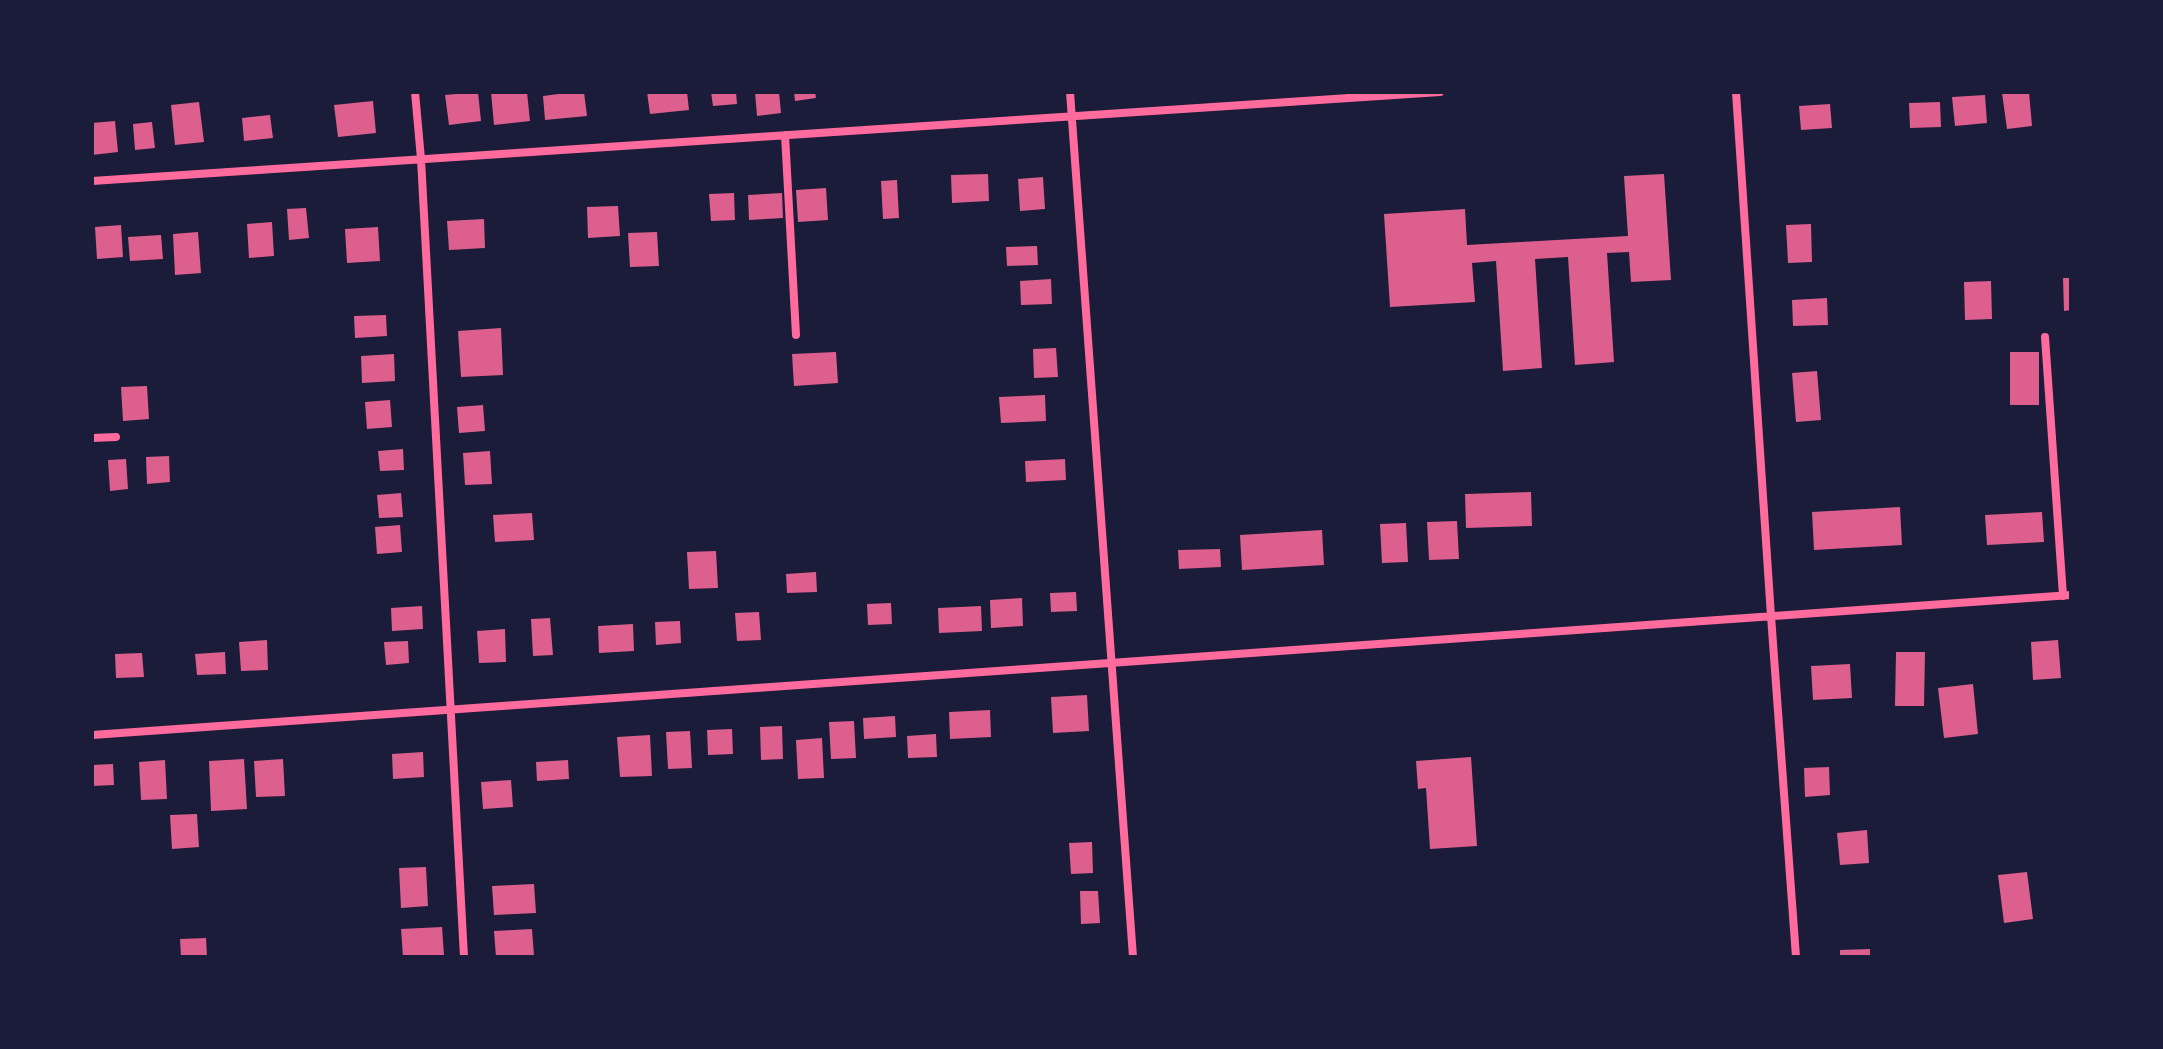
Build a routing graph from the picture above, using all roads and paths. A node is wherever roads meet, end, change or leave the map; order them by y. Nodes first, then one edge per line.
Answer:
1 (415, 92) edge
2 (1070, 92) edge
3 (1440, 92) edge
4 (1736, 92) edge
5 (1072, 116) junction
6 (785, 135) junction
7 (421, 159) junction
8 (92, 181) edge
9 (796, 335) dead end
10 (2045, 337) dead end
11 (116, 437) dead end
12 (92, 438) edge
13 (2067, 596) edge
14 (1771, 616) junction
15 (1112, 663) junction
16 (449, 709) junction
17 (92, 735) edge
18 (464, 957) edge
19 (1133, 957) edge
20 (1796, 957) edge

1 - 7 street
2 - 5 street
3 - 5 street
4 - 14 street
5 - 6 street
5 - 15 street
6 - 7 street
6 - 9 street
7 - 8 street
7 - 16 street
10 - 13 street
11 - 12 street
13 - 14 street
14 - 15 street
14 - 20 street
15 - 16 street
15 - 19 street
16 - 17 street
16 - 18 street

